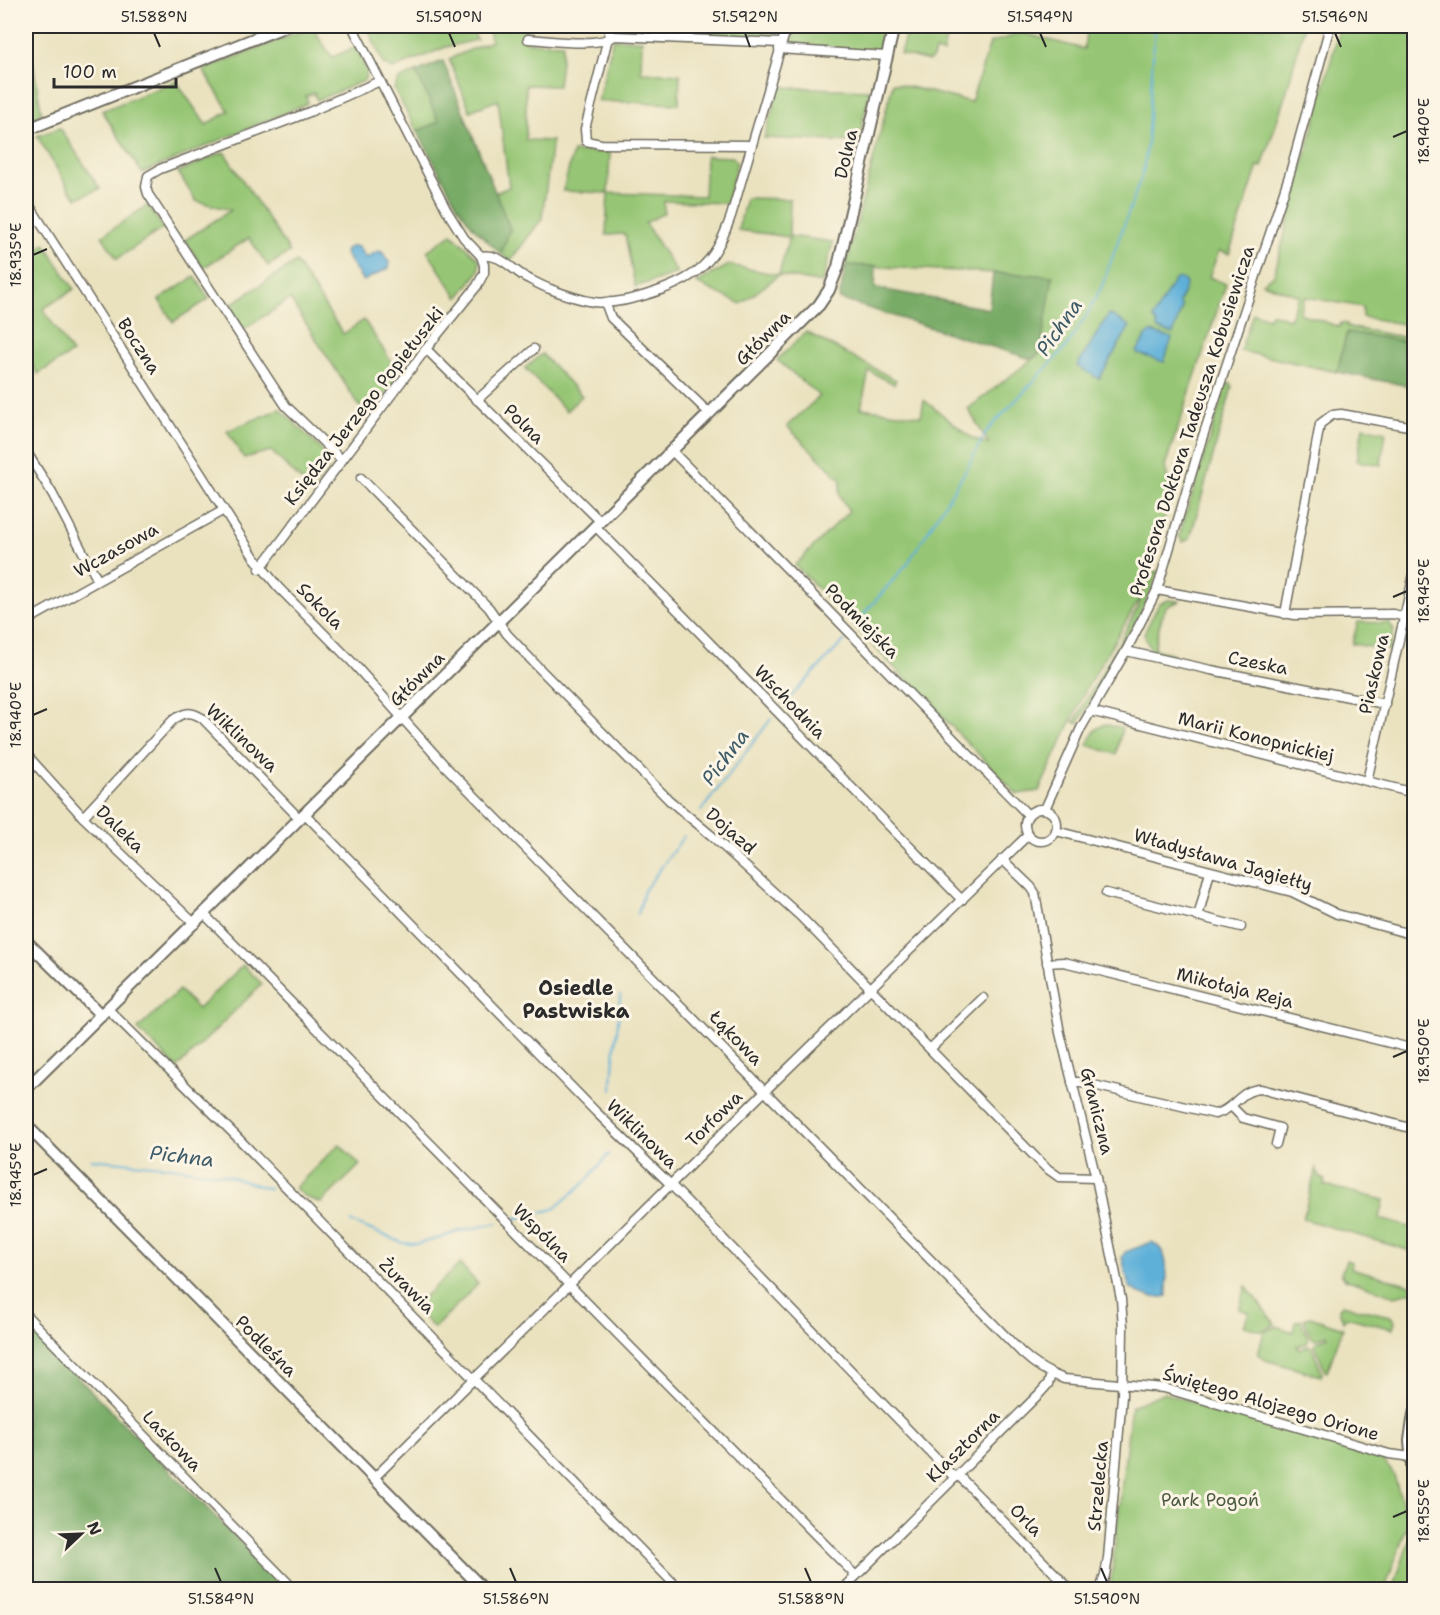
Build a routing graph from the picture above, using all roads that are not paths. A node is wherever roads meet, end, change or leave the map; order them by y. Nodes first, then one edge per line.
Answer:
1 (286, 26) edge
2 (352, 26) edge
3 (611, 26) edge
4 (787, 26) edge
5 (894, 26) edge
6 (1330, 26) edge
7 (528, 39) dead end
8 (607, 40) junction
9 (780, 46) junction
10 (886, 56) junction
11 (380, 81) junction
12 (26, 130) edge
13 (752, 145) junction
14 (26, 200) edge
15 (481, 256) junction
16 (829, 290) joint
17 (605, 302) junction
18 (426, 350) junction
19 (534, 350) dead end
20 (477, 400) junction
21 (710, 414) junction
22 (1414, 427) edge
23 (26, 451) edge
24 (672, 451) junction
25 (342, 460) junction
26 (361, 478) dead end
27 (224, 510) junction
28 (597, 523) junction
29 (260, 569) junction
30 (1414, 574) edge
31 (98, 579) junction
32 (1157, 590) junction
33 (1286, 614) junction
34 (1404, 616) junction
35 (1414, 619) edge
36 (26, 621) edge
37 (499, 622) junction
38 (1126, 651) junction
39 (1385, 704) junction
40 (1090, 711) junction
41 (402, 718) junction
42 (26, 753) edge
43 (1367, 781) junction
44 (1414, 793) edge
45 (1045, 809) junction
46 (1028, 815) junction
47 (303, 816) junction
48 (83, 817) junction
49 (1056, 831) junction
50 (1028, 835) junction
51 (1002, 859) junction
52 (1210, 871) junction
53 (1106, 893) dead end
54 (962, 900) junction
55 (204, 914) junction
56 (1198, 917) junction
57 (195, 924) junction
58 (1241, 927) dead end
59 (1414, 936) edge
60 (26, 941) edge
61 (1047, 963) junction
62 (871, 988) junction
63 (983, 999) dead end
64 (104, 1012) junction
65 (930, 1049) junction
66 (1414, 1049) edge
67 (1072, 1082) junction
68 (26, 1089) edge
69 (765, 1091) junction
70 (1231, 1106) junction
71 (26, 1125) edge
72 (1414, 1129) edge
73 (1276, 1144) dead end
74 (1096, 1178) junction
75 (671, 1185) junction
76 (570, 1284) junction
77 (26, 1315) edge
78 (1051, 1374) junction
79 (475, 1379) junction
80 (1123, 1384) junction
81 (1414, 1414) edge
82 (1411, 1457) junction
83 (957, 1476) junction
84 (374, 1478) junction
85 (1414, 1488) edge
86 (856, 1575) junction
87 (295, 1590) edge
88 (484, 1590) edge
89 (680, 1590) edge
90 (842, 1590) edge
91 (1071, 1590) edge
92 (1100, 1590) edge

1 - 12 street
2 - 11 street
3 - 8 street
4 - 9 street
5 - 10 street, Dolna
6 - 32 street, Profesora Doktora Tadeusza Kobusiewicza
7 - 8 street
8 - 9 street
8 - 13 street
9 - 10 street
9 - 13 street
10 - 16 street, Dolna
11 - 15 street
11 - 25 street
13 - 17 street
14 - 27 street, Boczna
15 - 17 street
15 - 18 street, Księdza Jerzego Popiełuszki
16 - 21 street, Główna
17 - 21 street
18 - 20 street, Polna
18 - 25 street, Księdza Jerzego Popiełuszki
19 - 20 street
20 - 28 street, Polna
21 - 24 street, Główna
22 - 33 street
23 - 31 street
24 - 28 street, Główna
24 - 46 street, Podmiejska
25 - 29 street, Księdza Jerzego Popiełuszki
26 - 37 street, Dojazd
27 - 29 street, Sokola
27 - 31 street, Wczasowa
28 - 37 street, Główna
28 - 54 street, Wschodnia
29 - 41 street, Sokola
30 - 34 street, Piaskowa
31 - 36 street, Wczasowa
32 - 33 street
32 - 38 street, Profesora Doktora Tadeusza Kobusiewicza
33 - 34 street
34 - 35 street
34 - 39 street, Piaskowa
37 - 41 street, Główna
37 - 62 street, Dojazd
38 - 39 street, Czeska
38 - 40 street, Profesora Doktora Tadeusza Kobusiewicza
39 - 43 street, Piaskowa
40 - 43 street, Marii Konopnickiej
40 - 45 street, Profesora Doktora Tadeusza Kobusiewicza
41 - 47 street, Główna
41 - 69 street, Łąkowa
42 - 48 street, Daleka
43 - 44 street, Marii Konopnickiej
45 - 46 street
45 - 49 street
46 - 50 street
47 - 48 street, Wiklinowa
47 - 55 street, Główna
47 - 75 street, Wiklinowa
48 - 57 street, Daleka
49 - 50 street
49 - 52 street, Władysława Jagiełły
50 - 51 street, Torfowa
51 - 54 street, Torfowa
51 - 61 street, Graniczna
52 - 56 street
52 - 59 street, Władysława Jagiełły
53 - 56 street
54 - 62 street, Torfowa
55 - 57 street, Główna
55 - 76 street, Wspólna
56 - 58 street
57 - 64 street, Główna
60 - 64 street
61 - 66 street, Mikołaja Reja
61 - 67 street, Graniczna
62 - 65 street, Dojazd
62 - 69 street, Torfowa
63 - 65 street
64 - 68 street, Główna
64 - 79 street, Żurawia
65 - 74 street, Dojazd
67 - 70 street
67 - 74 street, Graniczna
69 - 75 street, Torfowa
69 - 78 street, Łąkowa
70 - 72 street
70 - 73 street
71 - 84 street, Podleśna
74 - 80 street, Graniczna
75 - 76 street, Torfowa
75 - 83 street, Wiklinowa
76 - 79 street, Torfowa
76 - 86 street, Wspólna
77 - 87 street, Laskowa
78 - 80 street
78 - 83 street, Klasztorna
79 - 84 street, Torfowa
79 - 89 street, Żurawia
80 - 82 street, Świętego Alojzego Orione
80 - 92 street, Strzelecka
81 - 82 street
82 - 85 street
83 - 86 street, Klasztorna
83 - 91 street, Orla
84 - 88 street, Podleśna
86 - 90 street, Klasztorna

